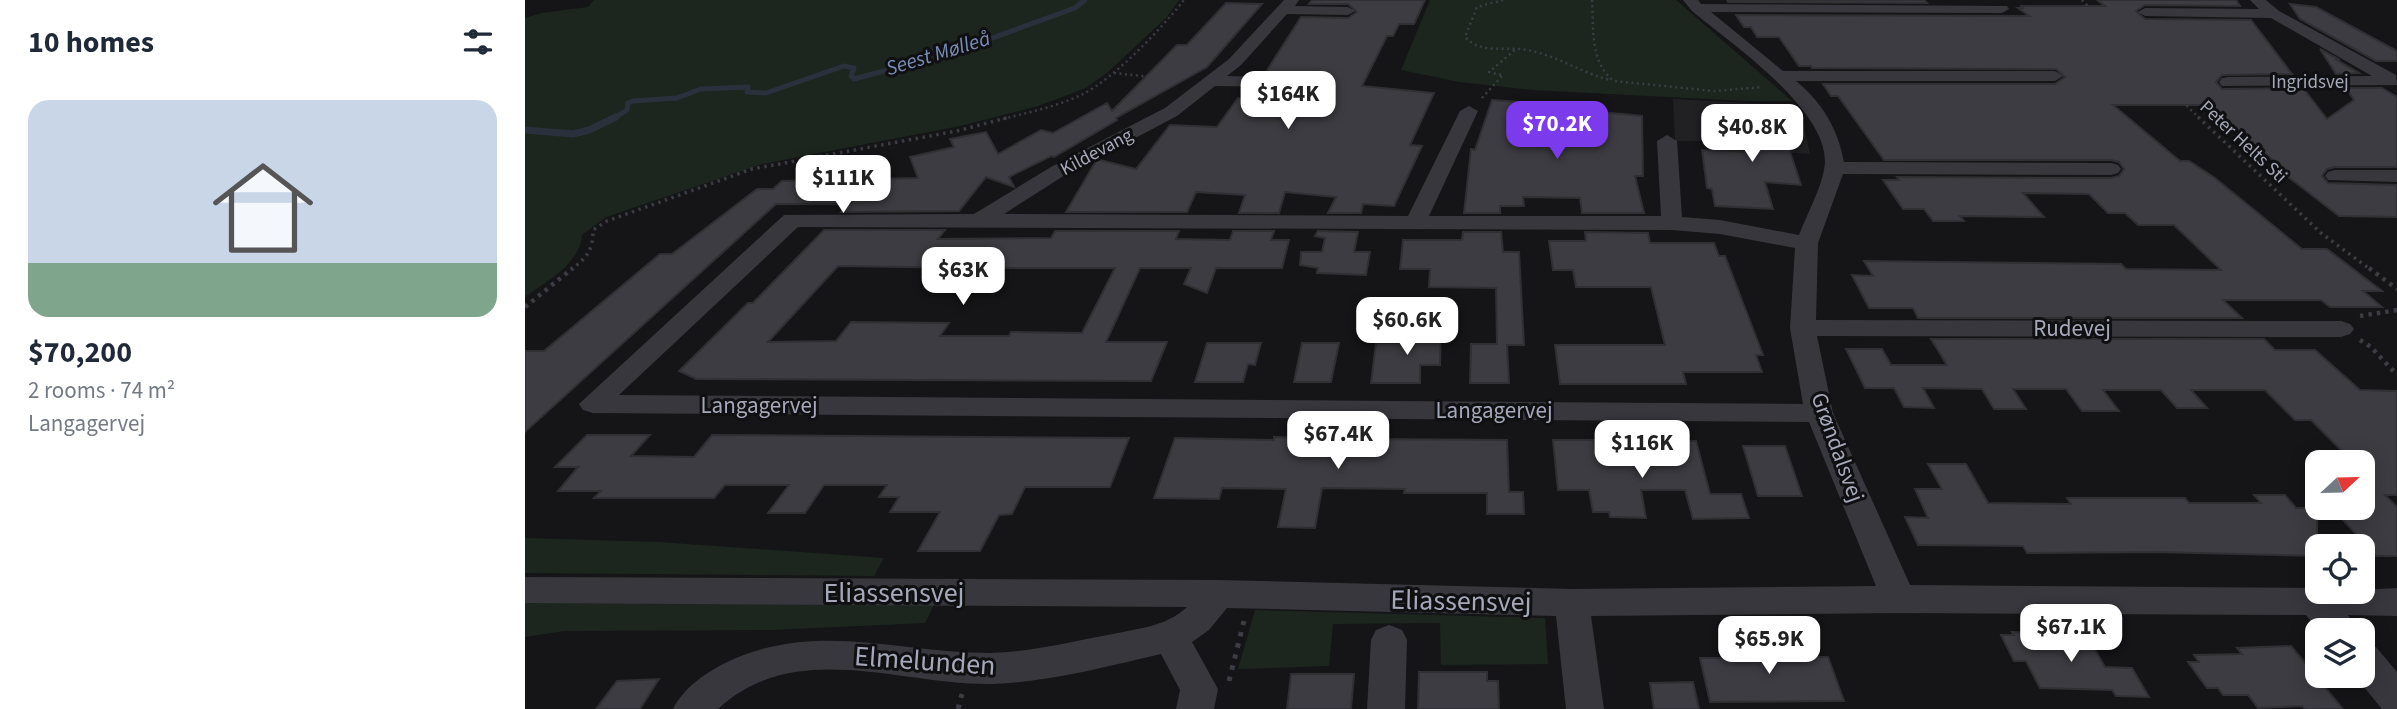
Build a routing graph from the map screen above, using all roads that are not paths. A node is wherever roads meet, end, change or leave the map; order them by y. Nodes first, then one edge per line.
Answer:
1 (2257, 0) edge
2 (1693, 4) edge
3 (1289, 5) edge
4 (2002, 9) edge
5 (1347, 11) dead end
6 (2145, 12) dead end
7 (2274, 14) junction
8 (2041, 65) dead end
9 (1213, 80) junction
10 (1787, 80) junction
11 (2228, 82) dead end
12 (2395, 82) edge
13 (1289, 83) dead end
14 (1469, 111) dead end
15 (1667, 141) dead end
16 (2094, 153) dead end
17 (1835, 168) junction
18 (2335, 176) dead end
19 (2397, 176) edge
20 (978, 221) junction
21 (1416, 221) junction
22 (1672, 223) junction
23 (1807, 243) junction
24 (1803, 328) junction
25 (2341, 329) dead end
26 (1819, 413) junction
27 (525, 590) edge
28 (1234, 594) junction
29 (1899, 599) junction
30 (1572, 603) junction
31 (2305, 603) edge
32 (2375, 603) edge
33 (2397, 603) edge
34 (2317, 604) edge
35 (2329, 618) edge
36 (1171, 638) junction
37 (1389, 640) dead end
38 (2375, 672) edge
39 (2397, 699) edge
40 (692, 709) edge
41 (1195, 709) edge
42 (1386, 709) edge
43 (1585, 709) edge

1 - 7 street, Ingridsvej
2 - 4 street
2 - 10 street
3 - 5 street, Kildevang
3 - 9 street, Kildevang
6 - 7 street, Ingridsvej
7 - 12 street, Ingridsvej
8 - 10 street
9 - 13 street
9 - 20 street, Kildevang
10 - 17 street
11 - 12 street, Ingridsvej
14 - 21 street
15 - 22 street
16 - 17 street
17 - 23 street, Grøndalsvej
18 - 19 street
20 - 21 street, Langagervej
20 - 26 street, Langagervej
21 - 22 street, Langagervej
22 - 23 street, Langagervej
23 - 24 street, Grøndalsvej
24 - 25 street, Rudevej
24 - 26 street, Grøndalsvej
26 - 29 street, Grøndalsvej
27 - 28 street, Eliassensvej
28 - 30 street, Eliassensvej
28 - 36 street, Elmelunden
29 - 30 street, Eliassensvej
29 - 31 street, Eliassensvej
30 - 43 street
32 - 33 street, Eliassensvej
34 - 35 street
36 - 40 street, Elmelunden
36 - 41 street
37 - 42 street
38 - 39 street

